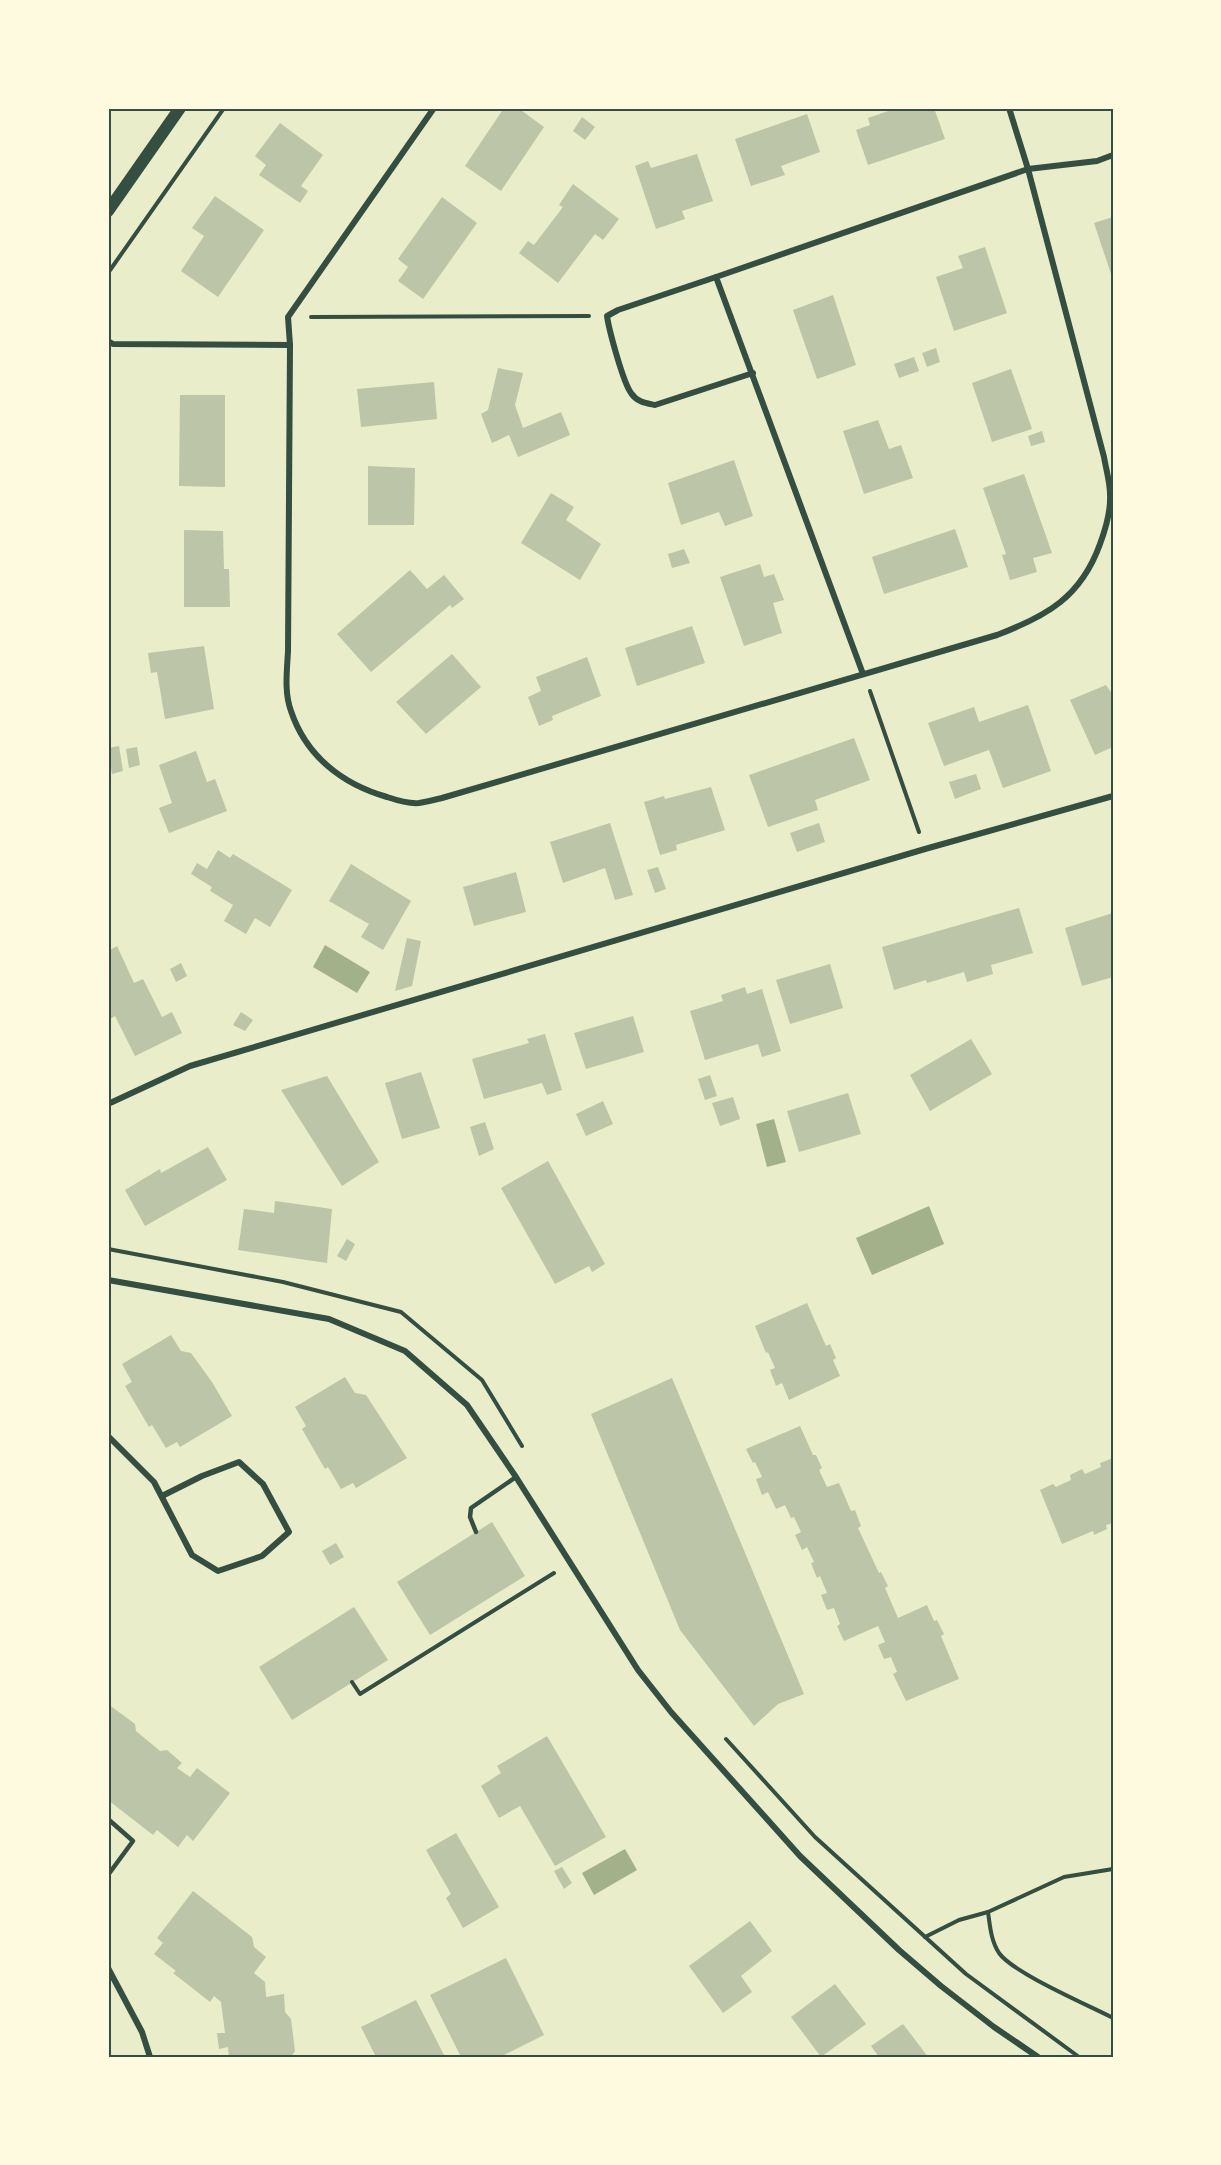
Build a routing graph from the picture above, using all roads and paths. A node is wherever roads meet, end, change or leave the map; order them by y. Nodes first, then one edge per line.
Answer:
1 (180, 108) edge
2 (224, 108) edge
3 (434, 108) edge
4 (1009, 108) edge
5 (1113, 154) edge
6 (1028, 169) junction
7 (108, 211) edge
8 (108, 273) edge
9 (716, 277) junction
10 (607, 316) junction
11 (288, 317) junction
12 (108, 341) edge
13 (290, 345) junction
14 (753, 374) junction
15 (864, 674) junction
16 (1113, 796) edge
17 (925, 849) junction
18 (108, 1104) edge
19 (108, 1280) edge
20 (108, 1436) edge
21 (516, 1477) junction
22 (162, 1496) junction
23 (476, 1532) dead end
24 (570, 1563) junction
25 (352, 1682) dead end
26 (108, 1819) edge
27 (1113, 1869) edge
28 (108, 1875) edge
29 (988, 1912) junction
30 (925, 1937) dead end
31 (108, 1968) edge
32 (1113, 2018) edge
33 (150, 2057) edge
34 (1038, 2057) edge

1 - 7 main road
2 - 8 path
3 - 11 street
4 - 6 street
5 - 6 street
6 - 9 street
6 - 15 street
9 - 10 street
9 - 14 street
10 - 11 path
10 - 14 street
11 - 13 street
12 - 13 street
13 - 15 street
14 - 15 street
15 - 17 path
16 - 17 street
17 - 18 street
19 - 21 street
20 - 22 street
21 - 23 lane
21 - 24 street
22 - 22 street
24 - 25 path
24 - 34 street
26 - 28 lane
27 - 29 path
29 - 30 path
29 - 32 path
31 - 33 street

